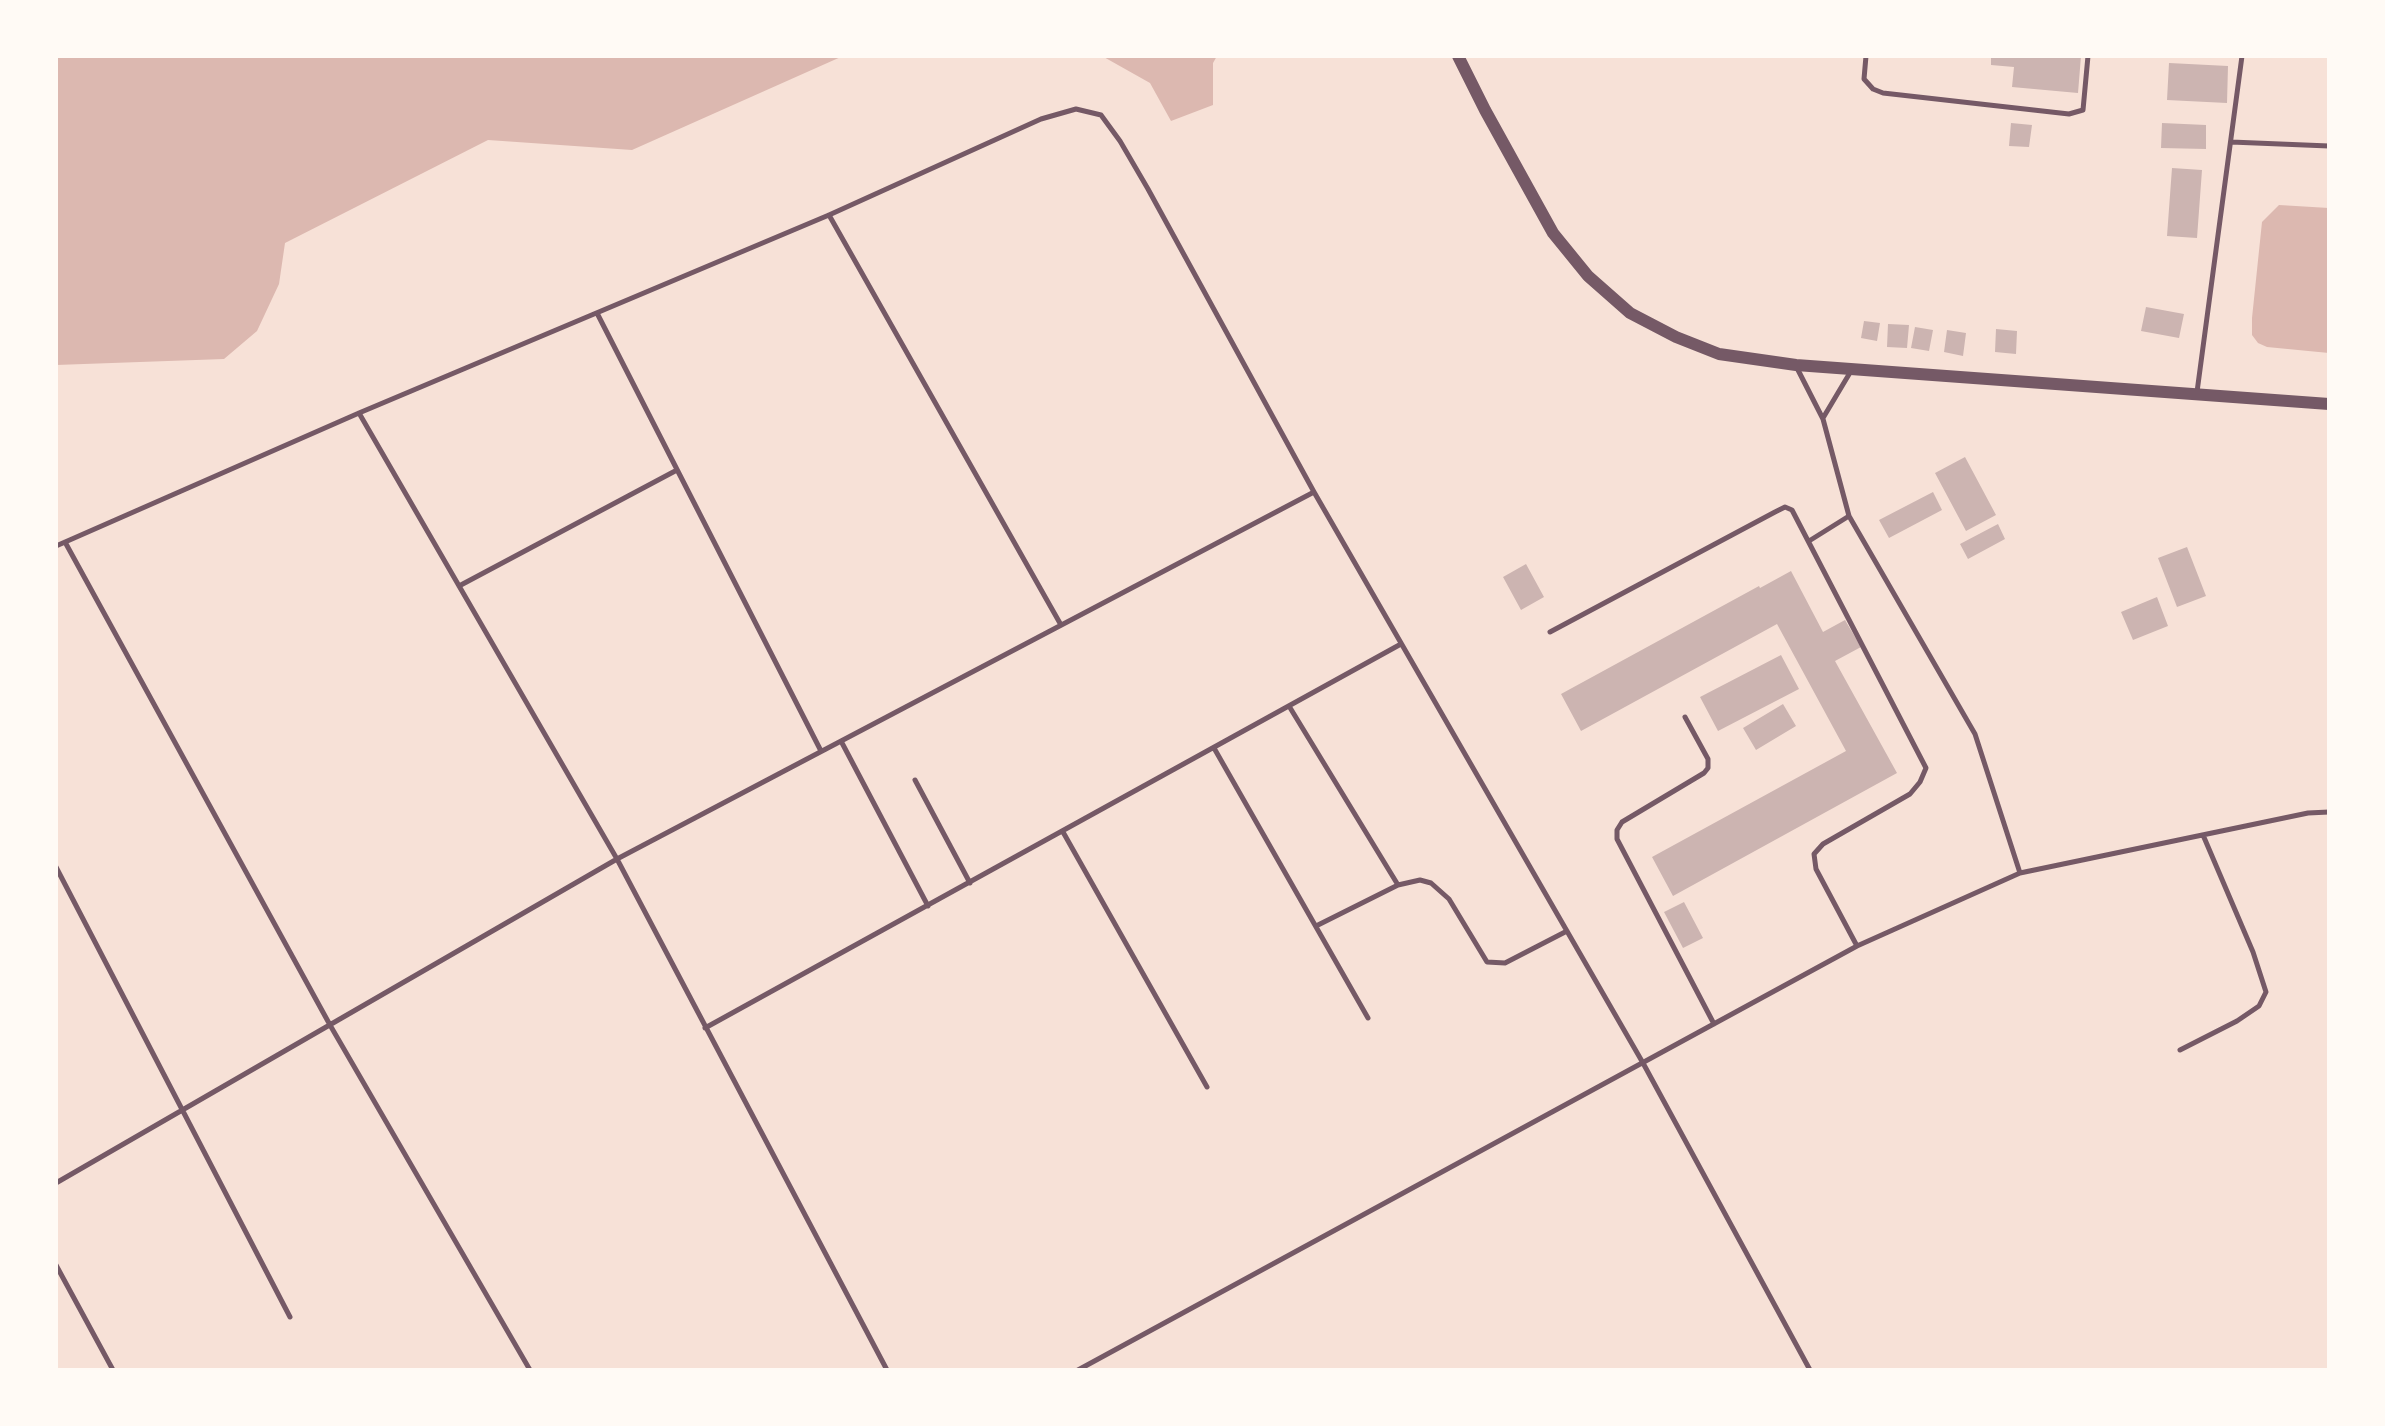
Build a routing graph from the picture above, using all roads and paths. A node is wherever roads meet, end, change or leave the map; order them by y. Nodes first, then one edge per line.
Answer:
1 (1458, 56) edge
2 (1866, 56) edge
3 (2088, 56) edge
4 (2242, 56) edge
5 (2231, 142) junction
6 (2329, 146) edge
7 (829, 215) junction
8 (598, 315) junction
9 (1796, 365) junction
10 (1852, 369) junction
11 (2197, 393) junction
12 (2329, 404) edge
13 (359, 413) junction
14 (1823, 419) junction
15 (677, 470) junction
16 (1314, 492) junction
17 (1849, 516) junction
18 (1809, 541) junction
19 (65, 542) junction
20 (56, 546) edge
21 (459, 586) junction
22 (1061, 625) junction
23 (1550, 632) dead end
24 (1401, 644) junction
25 (1289, 706) junction
26 (1685, 717) dead end
27 (841, 741) junction
28 (1214, 748) junction
29 (821, 751) junction
30 (915, 780) dead end
31 (2329, 812) edge
32 (1063, 832) junction
33 (2203, 835) junction
34 (617, 859) junction
35 (56, 867) edge
36 (2020, 873) junction
37 (970, 883) junction
38 (1398, 885) junction
39 (928, 906) junction
40 (1316, 926) junction
41 (1567, 931) junction
42 (1857, 946) junction
43 (1368, 1018) dead end
44 (1714, 1024) junction
45 (330, 1025) junction
46 (705, 1028) junction
47 (2180, 1050) dead end
48 (1643, 1063) junction
49 (1207, 1087) dead end
50 (182, 1110) junction
51 (56, 1183) edge
52 (56, 1265) edge
53 (290, 1317) dead end
54 (113, 1370) edge
55 (530, 1370) edge
56 (887, 1370) edge
57 (1078, 1370) edge
58 (1810, 1370) edge

1 - 9 street
2 - 3 lane
4 - 5 lane
5 - 6 lane
5 - 11 lane
7 - 8 lane
7 - 16 lane
7 - 22 lane
8 - 13 lane
8 - 15 lane
9 - 10 street
9 - 14 lane
10 - 11 street
10 - 14 lane
11 - 12 street
13 - 19 lane
13 - 21 lane
14 - 17 lane
15 - 21 lane
15 - 29 lane
16 - 22 lane
16 - 24 lane
17 - 18 lane
17 - 36 lane
18 - 23 lane
18 - 42 lane
19 - 20 lane
19 - 45 lane
21 - 34 lane
22 - 27 lane
24 - 25 lane
24 - 41 lane
25 - 28 lane
25 - 38 lane
26 - 44 lane
27 - 29 lane
27 - 39 lane
28 - 32 lane
28 - 40 lane
29 - 34 lane
30 - 37 lane
31 - 33 lane
32 - 37 lane
32 - 49 lane
33 - 36 lane
33 - 47 lane
34 - 45 lane
34 - 46 lane
35 - 50 lane
36 - 42 lane
37 - 39 lane
38 - 40 lane
38 - 41 lane
39 - 46 lane
40 - 43 lane
41 - 48 lane
42 - 44 lane
44 - 48 lane
45 - 50 lane
45 - 55 lane
46 - 56 lane
48 - 57 lane
48 - 58 lane
50 - 51 lane
50 - 53 lane
52 - 54 lane

